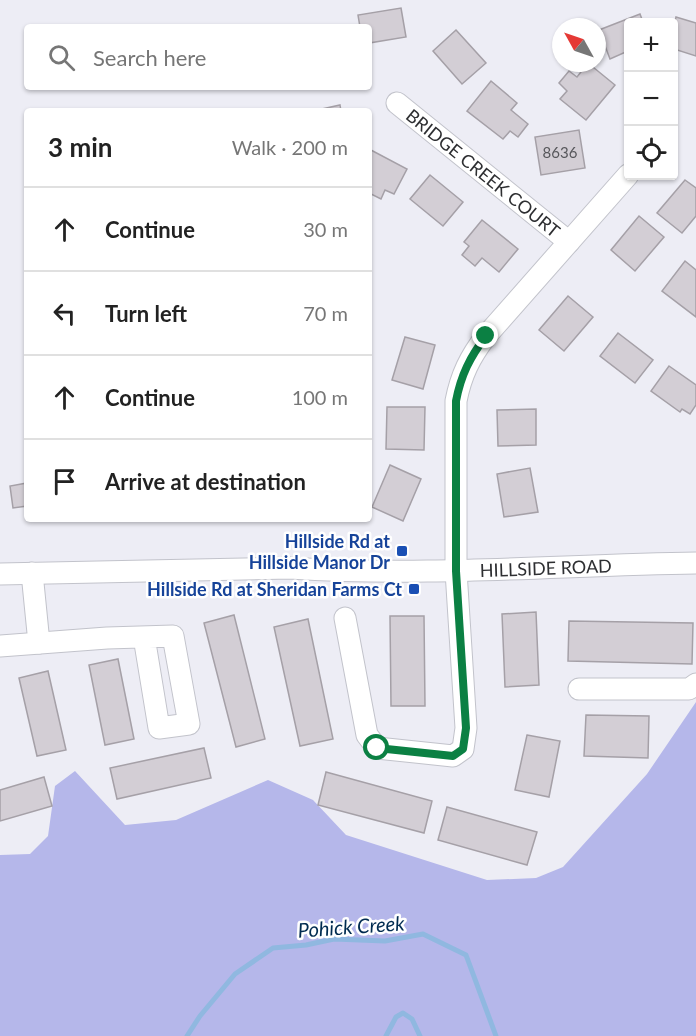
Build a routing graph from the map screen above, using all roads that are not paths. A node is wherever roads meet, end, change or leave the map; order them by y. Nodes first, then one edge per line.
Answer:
1 (397, 103) dead end
2 (624, 180) edge
3 (569, 242) junction
4 (696, 563) edge
5 (456, 571) junction
6 (32, 573) junction
7 (0, 574) edge
8 (345, 618) dead end
9 (144, 637) junction
10 (39, 643) junction
11 (0, 646) edge
12 (696, 684) edge
13 (579, 689) dead end

1 - 3 street, BRIDGE CREEK COURT
2 - 3 street
3 - 5 street
4 - 5 street, HILLSIDE ROAD
5 - 6 street, HILLSIDE ROAD
5 - 8 street
6 - 7 street, HILLSIDE ROAD
6 - 10 street
9 - 9 street
9 - 10 street
10 - 11 street
12 - 13 street

